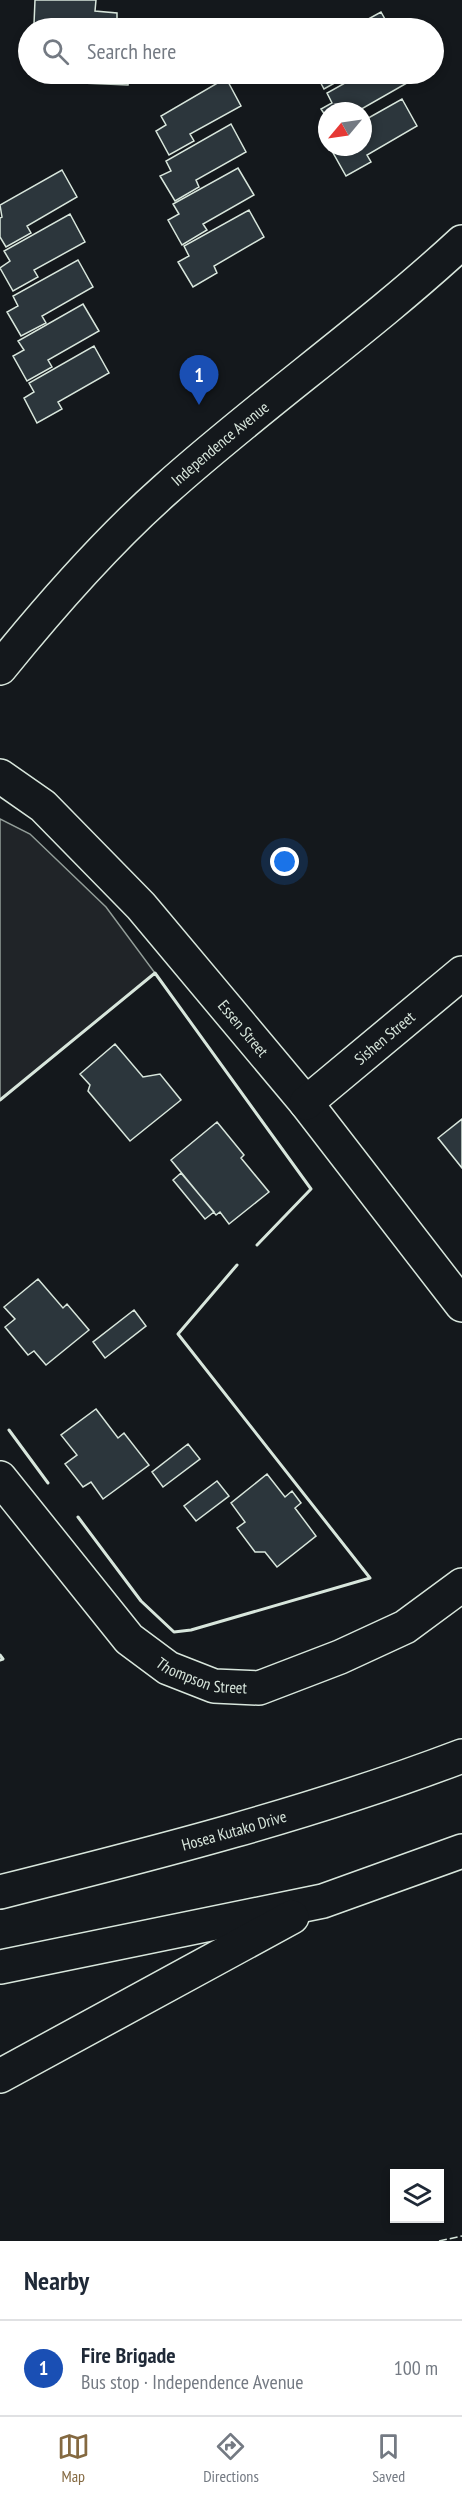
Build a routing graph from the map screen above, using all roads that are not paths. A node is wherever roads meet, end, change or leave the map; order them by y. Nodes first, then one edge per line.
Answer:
1 (462, 242) edge
2 (0, 669) edge
3 (0, 776) edge
4 (462, 974) edge
5 (306, 1103) junction
6 (462, 1305) edge
7 (0, 1478) edge
8 (462, 1585) edge
9 (462, 1756) edge
10 (462, 1851) edge
11 (0, 1893) edge
12 (323, 1900) junction
13 (0, 1966) edge
14 (0, 2076) edge

1 - 2 main road, Independence Avenue
3 - 5 main road, Essen Street
4 - 5 main road, Sishen Street
5 - 6 main road, Essen Street
7 - 8 main road, Thompson Street
9 - 11 main road, Hosea Kutako Drive
10 - 12 main road
12 - 13 main road
12 - 14 main road

